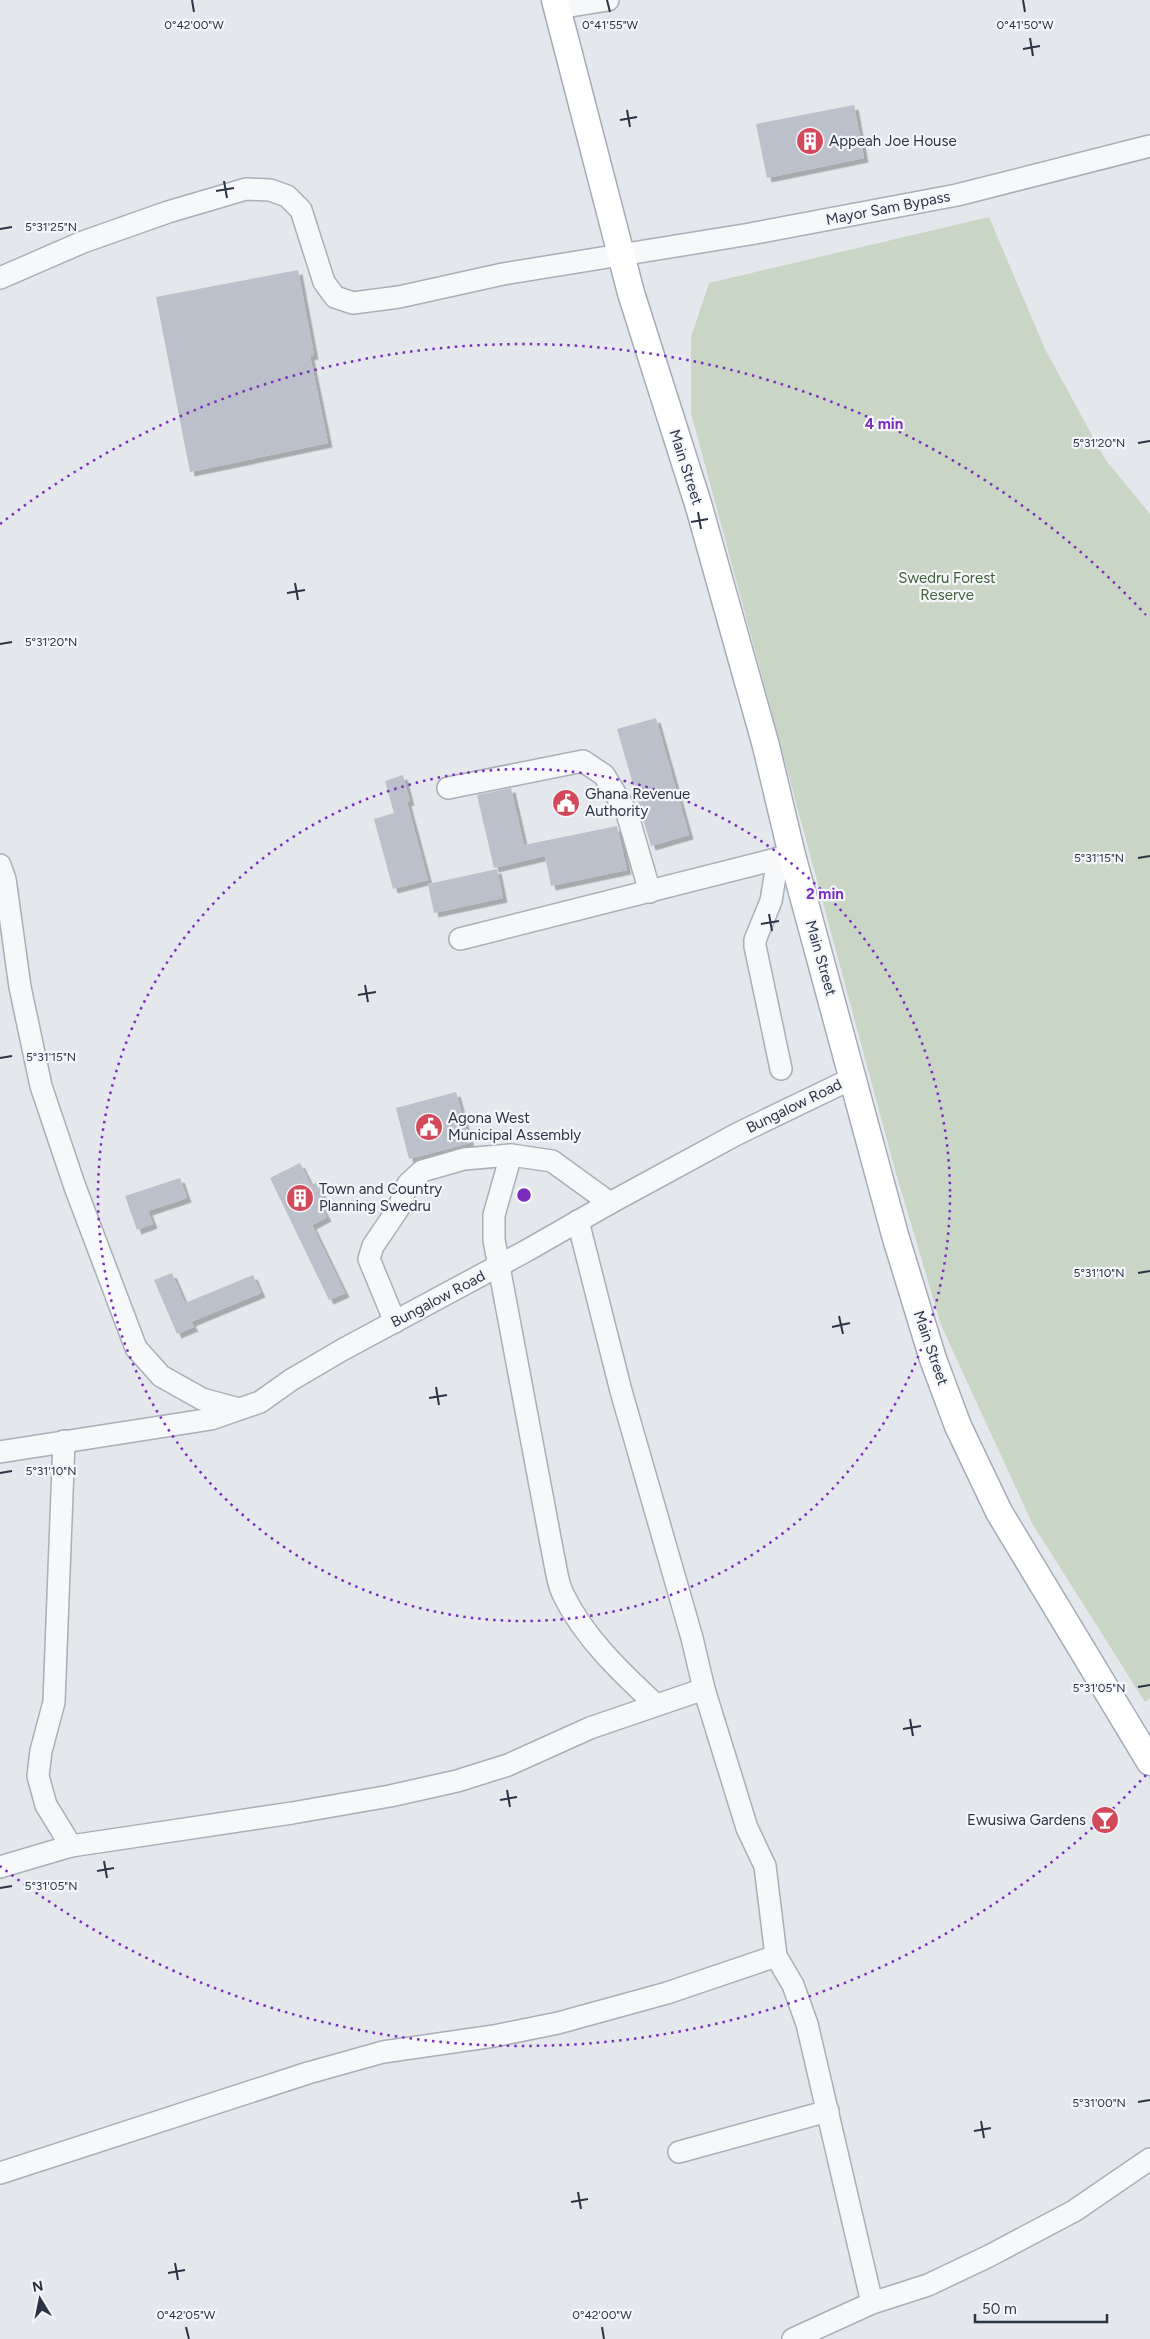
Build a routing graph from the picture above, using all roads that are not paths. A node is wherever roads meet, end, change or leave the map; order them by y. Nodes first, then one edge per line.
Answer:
1 (608, 0) edge
2 (557, 4) edge
3 (1150, 146) edge
4 (622, 254) junction
5 (0, 278) edge
6 (448, 788) dead end
7 (785, 857) junction
8 (0, 865) edge
9 (650, 892) junction
10 (460, 939) dead end
11 (781, 1069) dead end
12 (853, 1078) junction
13 (511, 1155) junction
14 (610, 1203) junction
15 (578, 1221) junction
16 (499, 1266) junction
17 (395, 1322) junction
18 (239, 1409) junction
19 (64, 1441) junction
20 (0, 1452) edge
21 (704, 1689) junction
22 (656, 1705) junction
23 (1150, 1762) edge
24 (71, 1846) junction
25 (0, 1867) edge
26 (776, 1956) junction
27 (828, 2110) junction
28 (679, 2152) dead end
29 (1150, 2158) edge
30 (0, 2173) edge
31 (872, 2303) junction
32 (793, 2339) edge

1 - 2 street
2 - 4 main road, Main Street
3 - 4 street, Mayor Sam Bypass
4 - 5 street, Mayor Sam Bypass
4 - 7 main road, Main Street
6 - 9 street
7 - 9 street
7 - 11 street
7 - 12 main road, Main Street
8 - 18 street
9 - 10 street
12 - 14 street, Bungalow Road
12 - 23 main road, Main Street
13 - 14 street
13 - 16 street
13 - 17 street
14 - 15 street, Bungalow Road
15 - 16 street, Bungalow Road
15 - 21 street
16 - 17 street, Bungalow Road
16 - 22 street
17 - 18 street, Bungalow Road
18 - 19 street, Bungalow Road
19 - 20 street, Bungalow Road
19 - 24 street
21 - 22 street
21 - 26 street
22 - 24 street
24 - 25 street
26 - 27 street
26 - 30 street
27 - 28 street
27 - 31 street
29 - 31 street
31 - 32 street

